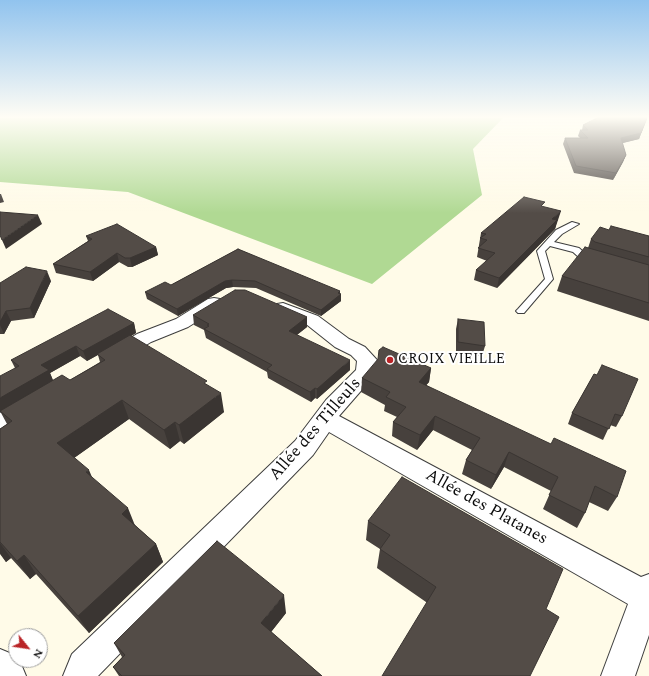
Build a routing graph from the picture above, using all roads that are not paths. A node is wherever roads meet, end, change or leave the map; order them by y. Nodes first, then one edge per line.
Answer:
1 (575, 224) dead end
2 (548, 243) junction
3 (600, 263) edge
4 (233, 293) edge
5 (265, 300) edge
6 (521, 311) dead end
7 (98, 365) edge
8 (46, 397) edge
9 (326, 419) junction
10 (0, 424) edge
11 (648, 593) edge
12 (0, 666) edge
13 (9, 676) edge
14 (80, 676) edge
15 (618, 676) edge

1 - 2 lane
2 - 3 lane
2 - 6 lane
4 - 7 street
5 - 9 street, Allée des Tilleuls
8 - 10 street
9 - 11 street, Allée des Platanes
9 - 14 street, Allée des Tilleuls
11 - 15 street
12 - 13 street

